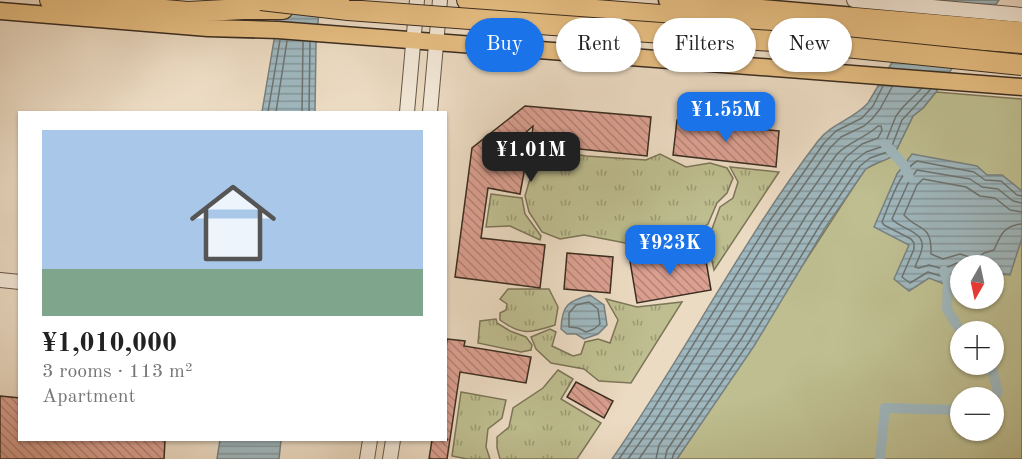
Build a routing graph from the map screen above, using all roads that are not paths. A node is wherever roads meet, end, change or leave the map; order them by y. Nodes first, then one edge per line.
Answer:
1 (50, 0) edge
2 (261, 0) edge
3 (417, 0) edge
4 (440, 0) edge
5 (467, 0) edge
6 (545, 0) edge
7 (667, 0) edge
8 (854, 0) edge
9 (348, 10) junction
10 (608, 10) junction
11 (0, 11) edge
12 (920, 13) junction
13 (1022, 15) edge
14 (986, 19) junction
15 (1022, 30) edge
16 (414, 41) junction
17 (436, 43) junction
18 (1022, 43) edge
19 (1022, 64) edge
20 (1022, 87) edge
21 (407, 111) edge
22 (430, 111) edge
23 (0, 280) edge
24 (18, 282) edge
25 (370, 441) edge
26 (393, 441) edge
27 (367, 459) edge
28 (390, 459) edge

1 - 9 highway, bridge
2 - 9 highway, bridge
3 - 16 street
4 - 17 street
5 - 10 highway
6 - 10 highway
7 - 12 main road
8 - 12 street
9 - 19 highway, bridge
10 - 18 highway
11 - 16 main road
12 - 14 main road
13 - 14 street
14 - 15 main road
16 - 17 main road
16 - 21 street
17 - 20 main road
17 - 22 street
23 - 24 street
25 - 27 street
26 - 28 street

